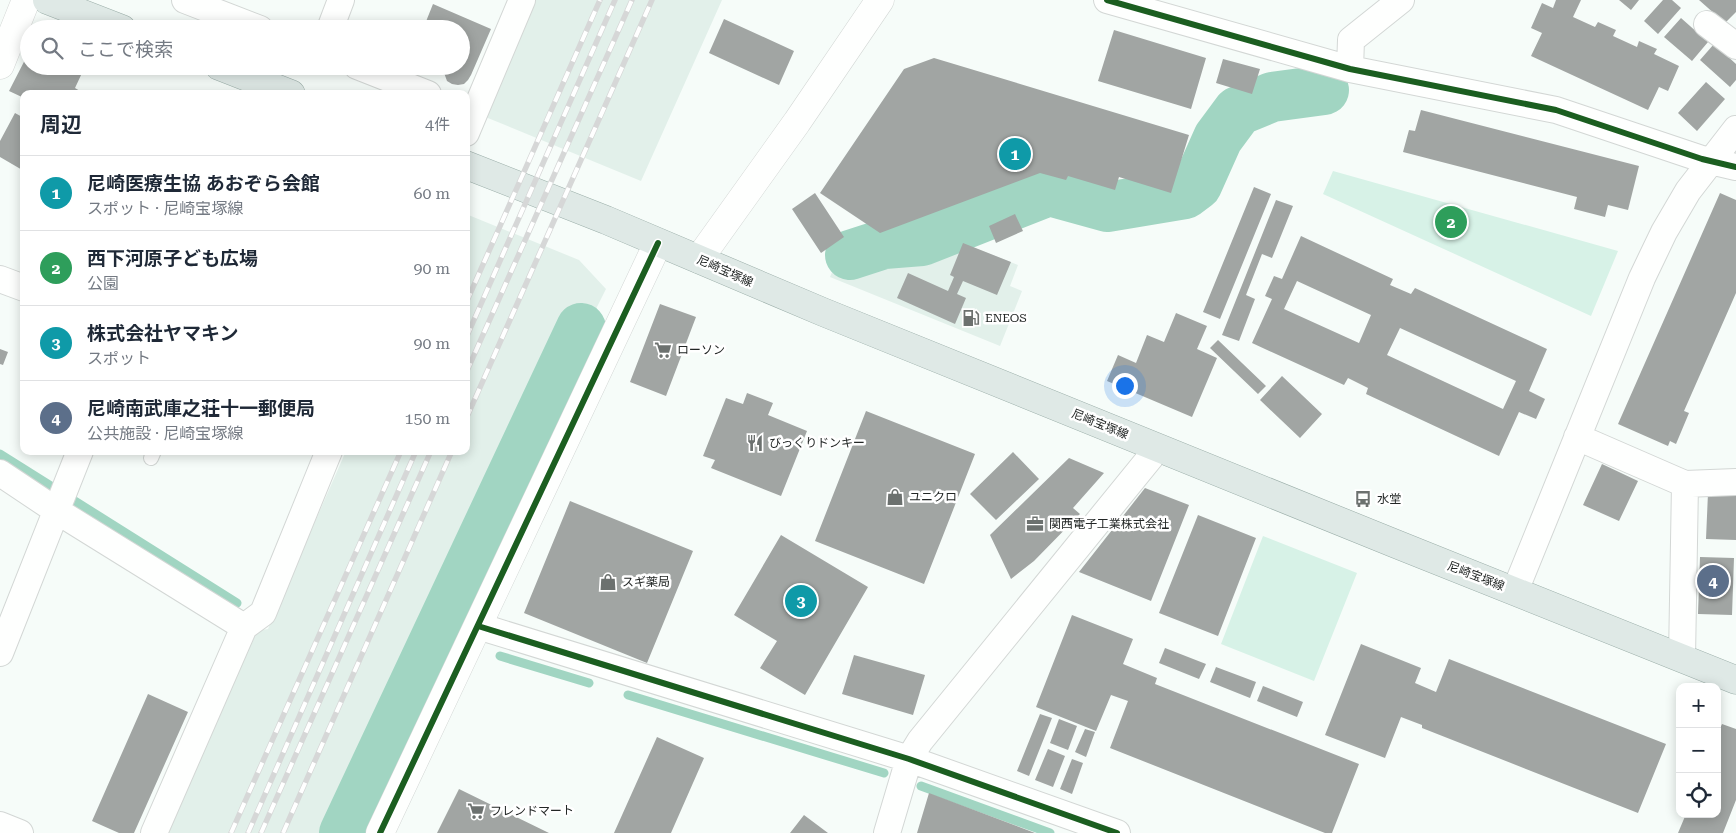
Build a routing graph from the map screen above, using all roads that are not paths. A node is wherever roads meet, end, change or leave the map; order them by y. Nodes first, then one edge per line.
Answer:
1 (26, 0) edge
2 (47, 0) edge
3 (185, 0) edge
4 (341, 0) edge
5 (522, 0) edge
6 (880, 0) edge
7 (1107, 0) edge
8 (1401, 0) edge
9 (99, 20) edge
10 (237, 20) edge
11 (333, 20) edge
12 (1707, 24) dead end
13 (1736, 46) edge
14 (0, 65) edge
15 (1350, 69) junction
16 (242, 75) edge
17 (380, 75) edge
18 (281, 90) edge
19 (418, 90) edge
20 (470, 116) edge
21 (1736, 129) edge
22 (1711, 162) junction
23 (470, 167) edge
24 (1736, 167) edge
25 (658, 243) junction
26 (699, 259) junction
27 (0, 279) edge
28 (20, 286) edge
29 (1577, 437) junction
30 (1158, 448) junction
31 (78, 455) edge
32 (327, 455) edge
33 (0, 473) edge
34 (1736, 482) edge
35 (1685, 484) junction
36 (57, 511) junction
37 (1515, 591) junction
38 (478, 626) junction
39 (244, 627) junction
40 (0, 653) edge
41 (1682, 658) junction
42 (1736, 680) edge
43 (909, 759) junction
44 (0, 825) edge
45 (20, 833) edge
46 (154, 833) edge
47 (380, 833) edge
48 (887, 833) edge
49 (1117, 833) edge

1 - 14 street
2 - 9 main road
3 - 10 street
4 - 11 street
5 - 20 street
6 - 26 street
7 - 15 street
8 - 15 street
12 - 13 street
15 - 22 street
16 - 18 main road
17 - 19 street
21 - 22 street
22 - 24 street
22 - 29 street
23 - 25 main road, 尼崎宝塚線
25 - 26 main road, 尼崎宝塚線
25 - 38 street
26 - 30 main road, 尼崎宝塚線
27 - 28 street
29 - 35 street
29 - 37 street
30 - 37 main road, 尼崎宝塚線
30 - 43 street
31 - 36 street
32 - 39 street
33 - 36 street
34 - 35 street
35 - 41 street
36 - 39 street
36 - 40 street
37 - 41 main road, 尼崎宝塚線
38 - 43 street
38 - 47 street
39 - 46 street
41 - 42 main road, 尼崎宝塚線
43 - 48 street
43 - 49 street
44 - 45 street

